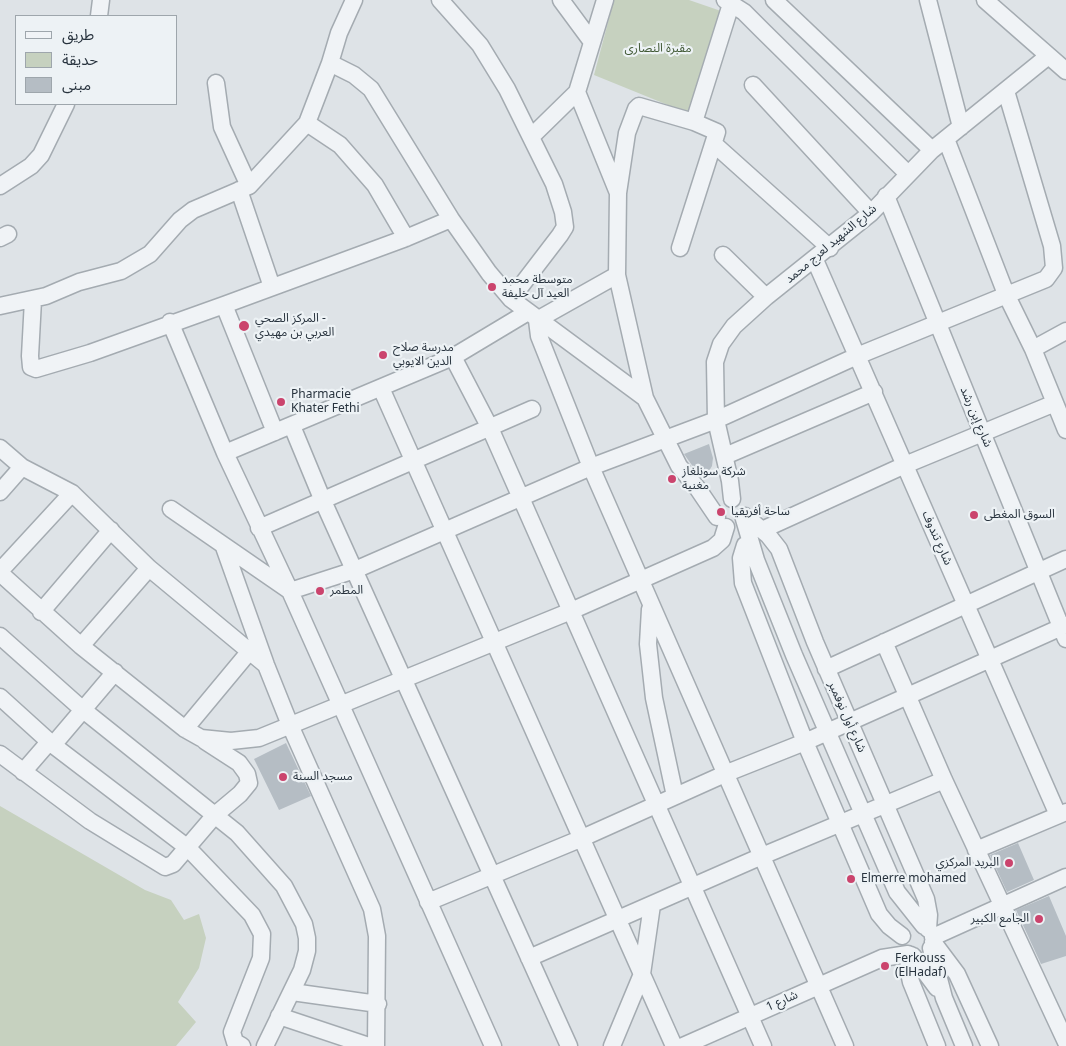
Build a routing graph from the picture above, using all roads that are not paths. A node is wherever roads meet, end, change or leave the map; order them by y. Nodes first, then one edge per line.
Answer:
1 (101, 0) edge
2 (354, 0) edge
3 (440, 0) edge
4 (561, 0) edge
5 (774, 0) edge
6 (928, 0) edge
7 (985, 0) edge
8 (602, 2) edge
9 (728, 2) edge
10 (99, 15) edge
11 (592, 42) junction
12 (1047, 57) junction
13 (330, 63) junction
14 (1066, 71) edge
15 (216, 83) dead end
16 (752, 85) dead end
17 (1006, 91) junction
18 (577, 92) junction
19 (66, 105) edge
20 (694, 122) junction
21 (307, 123) junction
22 (961, 127) junction
23 (531, 137) junction
24 (946, 139) junction
25 (714, 144) junction
26 (932, 150) junction
27 (908, 174) junction
28 (0, 186) edge
29 (244, 188) junction
30 (618, 193) junction
31 (886, 196) junction
32 (871, 214) junction
33 (451, 218) junction
34 (406, 238) junction
35 (680, 248) dead end
36 (830, 248) junction
37 (723, 255) dead end
38 (816, 260) junction
39 (617, 275) junction
40 (272, 287) junction
41 (1006, 294) junction
42 (766, 297) junction
43 (511, 298) junction
44 (33, 300) junction
45 (224, 304) junction
46 (0, 306) edge
47 (532, 316) junction
48 (170, 322) junction
49 (937, 324) junction
50 (1066, 331) edge
51 (1033, 349) junction
52 (857, 356) junction
53 (453, 357) junction
54 (381, 388) junction
55 (874, 392) junction
56 (645, 398) junction
57 (1055, 403) junction
58 (532, 409) dead end
59 (716, 420) junction
60 (292, 426) junction
61 (490, 428) junction
62 (1066, 430) edge
63 (275, 432) junction
64 (984, 434) junction
65 (665, 440) junction
66 (0, 448) edge
67 (225, 453) junction
68 (725, 456) junction
69 (414, 462) junction
70 (905, 466) junction
71 (22, 467) junction
72 (591, 467) junction
73 (698, 488) junction
74 (0, 492) edge
75 (72, 493) junction
76 (522, 498) junction
77 (729, 499) junction
78 (323, 501) junction
79 (171, 509) dead end
80 (732, 521) junction
81 (259, 528) junction
82 (111, 530) junction
83 (445, 530) junction
84 (762, 530) junction
85 (745, 545) junction
86 (224, 547) junction
87 (1066, 559) edge
88 (756, 560) junction
89 (150, 568) junction
90 (356, 570) junction
91 (1040, 571) junction
92 (0, 572) edge
93 (640, 579) junction
94 (290, 591) junction
95 (651, 605) junction
96 (966, 605) junction
97 (571, 611) junction
98 (41, 612) junction
99 (1064, 630) edge
100 (0, 636) edge
101 (884, 642) junction
102 (493, 644) junction
103 (80, 646) junction
104 (249, 652) junction
105 (991, 660) junction
106 (266, 665) junction
107 (826, 669) junction
108 (115, 672) junction
109 (403, 680) junction
110 (907, 697) junction
111 (0, 698) edge
112 (340, 704) junction
113 (82, 709) junction
114 (850, 722) junction
115 (290, 725) junction
116 (186, 729) junction
117 (827, 732) junction
118 (201, 738) junction
119 (805, 742) junction
120 (51, 744) junction
121 (0, 754) edge
122 (23, 772) junction
123 (727, 773) junction
124 (944, 780) junction
125 (675, 796) junction
126 (658, 804) junction
127 (885, 805) junction
128 (864, 814) junction
129 (1062, 814) edge
130 (215, 815) junction
131 (840, 824) junction
132 (580, 839) junction
133 (188, 848) junction
134 (976, 850) junction
135 (762, 856) junction
136 (492, 876) junction
137 (1066, 877) edge
138 (694, 888) junction
139 (897, 892) junction
140 (428, 902) junction
141 (1003, 904) junction
142 (652, 905) junction
143 (617, 921) junction
144 (902, 936) junction
145 (930, 936) junction
146 (910, 955) junction
147 (529, 958) junction
148 (882, 958) junction
149 (642, 974) junction
150 (818, 985) junction
151 (292, 992) junction
152 (944, 998) junction
153 (378, 1004) junction
154 (750, 1015) junction
155 (279, 1016) junction
156 (716, 1039) edge
157 (1066, 1042) edge
158 (242, 1046) edge
159 (265, 1046) edge
160 (369, 1046) edge
161 (376, 1046) edge
162 (493, 1046) edge
163 (569, 1046) edge
164 (612, 1046) edge
165 (674, 1046) edge
166 (682, 1046) edge
167 (763, 1046) edge
168 (845, 1046) edge
169 (937, 1046) edge
170 (964, 1046) edge
171 (990, 1046) edge

1 - 10 street
2 - 13 street
3 - 23 street
4 - 11 street
5 - 26 street
6 - 22 street
7 - 12 street
8 - 11 street
9 - 20 street
9 - 27 street
11 - 18 street
12 - 14 street
12 - 17 street, شارع الشهيد لعرج محمد
13 - 21 street
13 - 33 street
15 - 29 street
16 - 32 street
17 - 22 street, شارع الشهيد لعرج محمد
17 - 41 street
18 - 23 street
18 - 30 street
19 - 28 street
20 - 25 street
20 - 30 street
21 - 29 street
21 - 34 street
22 - 24 street, شارع الشهيد لعرج محمد
23 - 43 street
24 - 26 street, شارع الشهيد لعرج محمد
24 - 41 street
25 - 35 street
25 - 36 street
26 - 27 street, شارع الشهيد لعرج محمد
27 - 31 street, شارع الشهيد لعرج محمد
29 - 40 street
29 - 44 street
30 - 39 street
31 - 32 street, شارع الشهيد لعرج محمد
31 - 49 street, شارع إبن رشد
32 - 36 street, شارع الشهيد لعرج محمد
33 - 34 street
33 - 43 street
34 - 40 street
36 - 38 street, شارع الشهيد لعرج محمد
37 - 42 street
38 - 42 street, شارع الشهيد لعرج محمد
38 - 52 street, شارع تندوف
39 - 47 street
39 - 56 street
40 - 45 street
41 - 49 street
41 - 51 street
42 - 59 street, شارع الشهيد لعرج محمد
43 - 47 street
44 - 46 street
44 - 48 street
45 - 48 street
45 - 63 street
47 - 53 street
47 - 56 street
47 - 72 street
48 - 67 street
49 - 52 street
49 - 64 street, شارع إبن رشد
50 - 51 street
51 - 57 street
52 - 55 street, شارع تندوف
52 - 59 street
53 - 54 street
53 - 61 street
54 - 60 street
54 - 69 street
55 - 68 street
55 - 70 street, شارع تندوف
56 - 65 street
57 - 62 street
57 - 64 street
58 - 61 street
59 - 65 street
59 - 68 street, شارع الشهيد لعرج محمد
60 - 63 street
60 - 78 street
61 - 69 street
61 - 76 street
63 - 67 street
64 - 70 street
64 - 91 street, شارع إبن رشد
65 - 72 street
65 - 73 street
66 - 71 street
67 - 81 street
68 - 77 street, شارع الشهيد لعرج محمد
69 - 78 street
69 - 83 street
70 - 84 street
70 - 96 street, شارع تندوف
71 - 74 street
71 - 75 street
72 - 76 street
72 - 93 street
73 - 77 street
73 - 80 street
75 - 82 street
75 - 92 street
76 - 83 street
76 - 97 street
77 - 80 street
77 - 80 street
78 - 81 street
78 - 90 street
79 - 86 street
80 - 84 street, شارع أول نوفمبر
80 - 85 street, شارع أول نوفمبر
80 - 88 street, شارع أول نوفمبر
80 - 93 street
81 - 94 street
82 - 89 street
82 - 98 street
83 - 90 street
83 - 102 street
84 - 107 street, شارع أول نوفمبر
85 - 88 street, شارع أول نوفمبر
85 - 119 street
86 - 94 street
86 - 106 street
87 - 91 street
88 - 117 street, شارع أول نوفمبر
89 - 103 street
89 - 104 street
90 - 94 street
90 - 109 street
91 - 96 street
91 - 99 street, شارع إبن رشد
92 - 98 street
93 - 95 street
93 - 97 street
94 - 112 street
95 - 123 street
95 - 125 street
96 - 101 street
96 - 105 street, شارع تندوف
97 - 102 street
97 - 126 street
98 - 103 street
99 - 105 street
100 - 113 street
101 - 107 street
101 - 110 street
102 - 109 street
102 - 132 street
103 - 108 street
104 - 106 street
104 - 116 street
105 - 110 street
105 - 129 street, شارع تندوف
106 - 115 street
107 - 114 street, شارع أول نوفمبر
108 - 113 street
108 - 116 street
109 - 112 street
109 - 136 street
110 - 114 street
110 - 124 street
111 - 120 street
112 - 115 street
112 - 140 street
113 - 120 street
113 - 130 street
114 - 117 street
114 - 127 street, شارع أول نوفمبر
115 - 118 street
115 - 153 street
116 - 118 street
117 - 119 street
117 - 128 street, شارع أول نوفمبر
118 - 130 street
119 - 123 street
119 - 131 street
120 - 122 street
120 - 133 street
121 - 122 street
122 - 133 street
123 - 125 street
123 - 135 street
124 - 127 street
124 - 134 street
125 - 126 street
126 - 132 street
126 - 138 street
127 - 128 street
127 - 145 street, شارع أول نوفمبر
128 - 131 street
128 - 139 street, شارع أول نوفمبر
129 - 134 street
130 - 133 street
130 - 151 street
131 - 135 street
131 - 144 street
132 - 136 street
132 - 143 street
133 - 158 street
134 - 141 street
135 - 138 street
135 - 150 street
136 - 140 street
136 - 147 street
137 - 141 street
138 - 142 street
138 - 154 street
139 - 144 street, شارع أول نوفمبر
139 - 145 street, شارع أول نوفمبر
140 - 162 street
141 - 145 street
141 - 157 street
142 - 143 street
142 - 149 street
143 - 147 street
143 - 149 street
144 - 145 street
144 - 146 street
144 - 148 street, شارع 1
145 - 146 street
145 - 152 street, شارع أول نوفمبر
145 - 171 street, شارع أول نوفمبر
146 - 148 street, شارع 1
146 - 152 street, شارع أول نوفمبر
146 - 169 street
147 - 163 street
148 - 150 street, شارع 1
149 - 164 street
149 - 165 street
150 - 154 street, شارع 1
150 - 168 street
151 - 153 street
151 - 155 street
152 - 170 street, شارع أول نوفمبر
153 - 161 street
154 - 156 street, شارع 1
154 - 167 street
155 - 159 street
155 - 160 street
156 - 166 street, شارع 1

